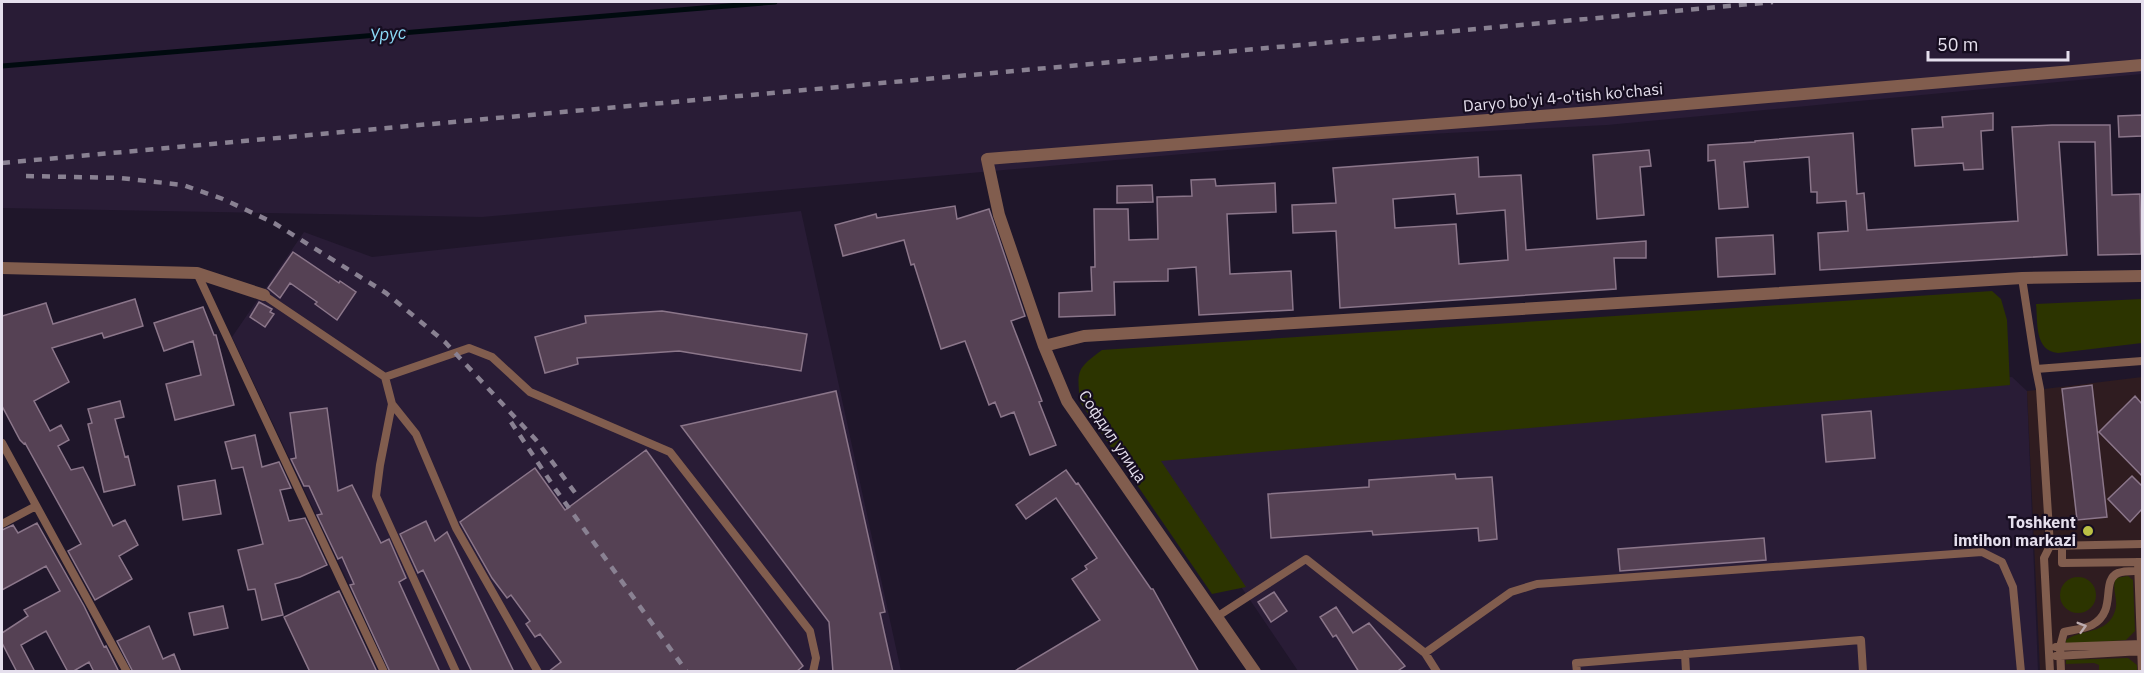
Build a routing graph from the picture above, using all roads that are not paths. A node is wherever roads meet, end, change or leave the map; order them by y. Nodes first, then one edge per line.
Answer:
1 (2142, 65) edge
2 (987, 159) joint
3 (2, 268) edge
4 (197, 273) junction
5 (2142, 276) edge
6 (2022, 278) junction
7 (266, 296) joint
8 (1044, 346) junction
9 (2142, 361) edge
10 (2036, 369) junction
11 (385, 377) junction
12 (392, 404) junction
13 (2, 443) edge
14 (36, 506) junction
15 (2, 524) edge
16 (2142, 544) edge
17 (2050, 546) junction
18 (2062, 547) junction
19 (2140, 566) edge
20 (1218, 616) junction
21 (2142, 648) edge
22 (2049, 652) junction
23 (2060, 652) junction
24 (1425, 653) junction
25 (1685, 654) junction
26 (126, 672) edge
27 (384, 672) edge
28 (456, 672) edge
29 (538, 672) edge
30 (813, 672) edge
31 (1255, 672) edge
32 (1437, 672) edge
33 (1577, 672) edge
34 (1686, 672) edge
35 (1863, 672) edge
36 (2021, 672) edge
37 (2050, 672) edge
38 (2061, 672) edge
39 (2142, 672) edge

1 - 2 street, Daryo bo'yi 4-o'tish ko'chasi
2 - 8 street, Софдил улица
3 - 4 street
4 - 7 street
4 - 27 lane
5 - 6 street
6 - 8 street
6 - 10 lane
7 - 11 lane
8 - 20 street, Софдил улица
9 - 10 lane
10 - 17 lane
11 - 12 lane
11 - 30 lane
12 - 28 lane
12 - 29 lane
13 - 14 lane
14 - 15 lane
14 - 26 lane
16 - 18 lane
17 - 18 lane
17 - 22 lane
18 - 19 lane
19 - 21 lane
23 -> 19 lane
20 - 24 lane
20 - 31 street, Софдил улица
21 - 23 lane
21 - 39 lane
22 - 23 lane
22 - 37 lane
23 - 38 lane
24 - 32 lane
24 - 36 lane
25 - 33 lane
25 - 34 lane
25 - 35 lane

